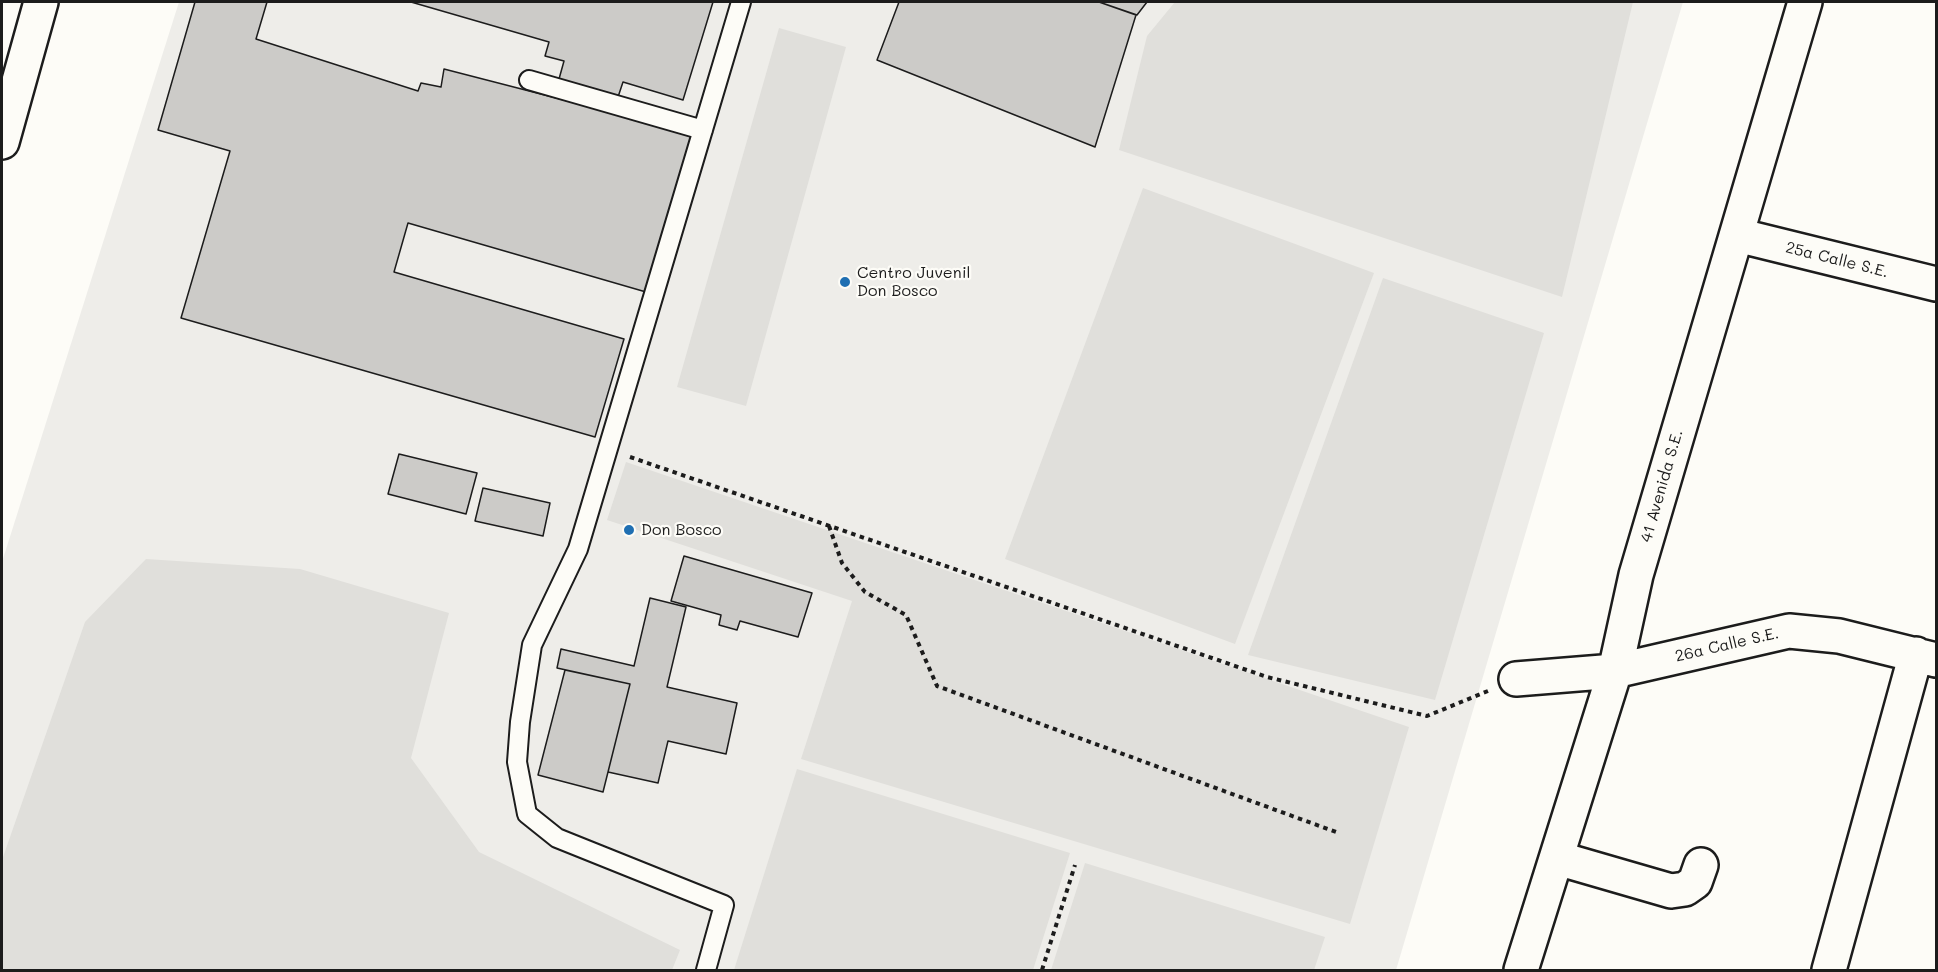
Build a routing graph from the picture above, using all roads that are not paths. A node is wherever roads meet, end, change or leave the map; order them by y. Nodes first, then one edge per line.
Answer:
1 (41, 2) edge
2 (741, 2) edge
3 (1805, 2) edge
4 (529, 80) dead end
5 (703, 130) junction
6 (2, 142) edge
7 (1737, 235) junction
8 (1936, 284) edge
9 (1926, 657) edge
10 (1615, 671) junction
11 (1516, 679) road end
12 (1557, 858) junction
13 (1701, 865) dead end
14 (706, 970) edge
15 (1521, 970) edge
16 (1829, 970) edge

1 - 6 street
2 - 5 lane
3 - 7 street, 41 Avenida S.E.
4 - 5 lane
5 - 14 lane
7 - 8 street, 25a Calle S.E.
7 - 10 street, 41 Avenida S.E.
9 - 10 street, 26a Calle S.E.
9 - 16 street
10 - 11 street, 26a Calle S.E.
10 - 12 street, 41 Avenida S.E.
12 - 13 street
12 - 15 street, 41 Avenida S.E.

